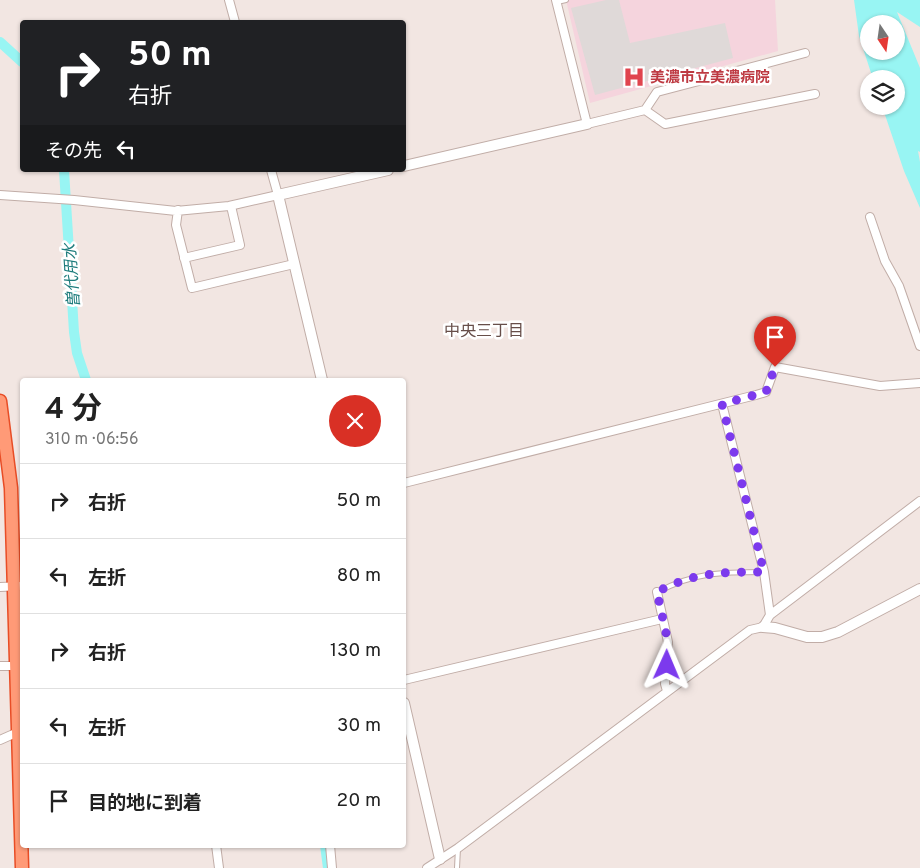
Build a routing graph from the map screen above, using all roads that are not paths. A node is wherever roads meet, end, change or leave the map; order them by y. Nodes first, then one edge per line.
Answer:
1 (229, 0) edge
2 (566, 0) edge
3 (557, 1) edge
4 (234, 20) edge
5 (805, 53) dead end
6 (815, 94) dead end
7 (645, 110) junction
8 (587, 124) junction
9 (406, 166) edge
10 (272, 172) edge
11 (379, 172) edge
12 (0, 195) edge
13 (278, 195) junction
14 (231, 206) junction
15 (178, 210) junction
16 (870, 217) dead end
17 (184, 258) junction
18 (294, 264) junction
19 (920, 346) edge
20 (322, 378) edge
21 (920, 383) edge
22 (0, 401) edge
23 (722, 404) junction
24 (406, 483) edge
25 (920, 501) edge
26 (764, 572) junction
27 (920, 581) edge
28 (18, 586) edge
29 (0, 587) edge
30 (917, 590) edge
31 (657, 592) joint
32 (770, 615) junction
33 (662, 618) junction
34 (763, 627) junction
35 (0, 666) edge
36 (16, 666) junction
37 (406, 680) edge
38 (667, 691) junction
39 (406, 712) edge
40 (20, 731) edge
41 (0, 740) edge
42 (22, 848) edge
43 (216, 848) edge
44 (330, 848) edge
45 (458, 848) junction
46 (440, 859) junction
47 (22, 868) edge
48 (219, 868) edge
49 (332, 868) edge
50 (428, 868) edge
51 (456, 868) edge

1 - 4 street
2 - 3 lane
3 - 8 street
5 - 7 street
6 - 7 street
7 - 8 street
8 - 9 street
10 - 13 street
11 - 13 street
12 - 15 street
13 - 14 street
13 - 18 street
14 - 15 street
14 - 17 street
15 - 17 street
16 - 19 street
17 - 18 street
18 - 20 street
21 - 23 street
22 - 28 highway
23 - 24 street
23 - 26 street
25 - 32 street
26 - 31 lane
26 - 32 street
27 - 30 street
28 - 29 street
28 - 36 highway
30 - 34 street
31 - 33 street
32 - 34 street
33 - 37 street
33 - 38 street
34 - 38 street
35 - 36 street
36 - 40 highway
38 - 45 street
39 - 46 street
40 - 41 street
42 - 47 highway
43 - 48 street
44 - 49 street
45 - 46 street
45 - 51 lane
46 - 50 street

